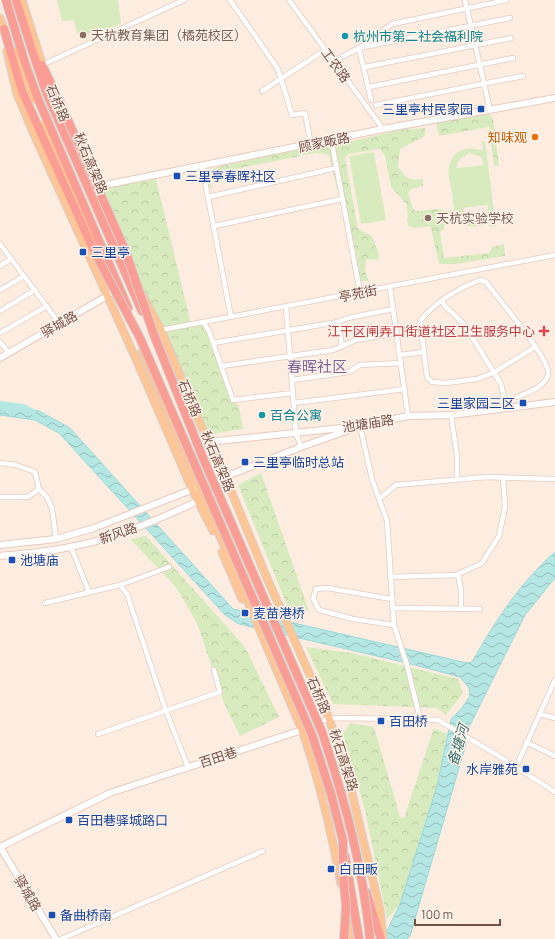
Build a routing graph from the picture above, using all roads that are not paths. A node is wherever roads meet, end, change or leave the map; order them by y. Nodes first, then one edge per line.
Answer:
1 (6, 0) edge
2 (16, 0) edge
3 (22, 0) edge
4 (184, 0) edge
5 (230, 0) edge
6 (289, 0) edge
7 (465, 0) edge
8 (507, 0) edge
9 (467, 7) junction
10 (0, 18) edge
11 (510, 18) dead end
12 (471, 26) junction
13 (2, 28) edge
14 (511, 38) dead end
15 (475, 45) junction
16 (359, 48) junction
17 (325, 50) junction
18 (513, 58) dead end
19 (334, 61) junction
20 (42, 65) junction
21 (480, 65) junction
22 (365, 67) junction
23 (523, 76) dead end
24 (281, 80) junction
25 (484, 84) junction
26 (369, 86) junction
27 (262, 91) dead end
28 (555, 97) edge
29 (371, 100) dead end
30 (555, 101) edge
31 (376, 105) dead end
32 (490, 110) junction
33 (383, 129) junction
34 (311, 145) junction
35 (333, 149) dead end
36 (202, 166) junction
37 (336, 168) junction
38 (93, 187) junction
39 (208, 197) junction
40 (342, 199) junction
41 (214, 226) junction
42 (0, 245) edge
43 (555, 255) edge
44 (11, 259) junction
45 (0, 266) edge
46 (24, 276) junction
47 (116, 287) junction
48 (390, 287) junction
49 (0, 290) edge
50 (35, 290) junction
51 (360, 292) junction
52 (107, 296) junction
53 (442, 300) junction
54 (47, 306) junction
55 (286, 307) junction
56 (393, 309) junction
57 (0, 311) edge
58 (231, 317) junction
59 (203, 322) junction
60 (338, 322) junction
61 (59, 323) junction
62 (161, 330) junction
63 (288, 330) junction
64 (397, 333) junction
65 (0, 334) edge
66 (154, 335) junction
67 (140, 338) junction
68 (0, 342) edge
69 (213, 343) junction
70 (342, 346) junction
71 (535, 347) junction
72 (424, 352) junction
73 (9, 353) junction
74 (400, 355) junction
75 (290, 356) junction
76 (0, 358) edge
77 (401, 362) junction
78 (222, 366) junction
79 (494, 373) junction
80 (292, 380) junction
81 (404, 390) junction
82 (293, 393) junction
83 (517, 397) dead end
84 (555, 402) edge
85 (294, 403) junction
86 (506, 408) junction
87 (450, 415) junction
88 (408, 416) junction
89 (360, 426) junction
90 (296, 432) junction
91 (208, 442) junction
92 (300, 446) junction
93 (183, 452) junction
94 (0, 463) edge
95 (225, 477) junction
96 (503, 477) junction
97 (457, 479) junction
98 (555, 479) edge
99 (229, 486) junction
100 (195, 488) junction
101 (40, 489) junction
102 (0, 497) edge
103 (379, 498) junction
104 (201, 500) junction
105 (56, 539) junction
106 (0, 545) edge
107 (71, 547) junction
108 (0, 556) edge
109 (168, 567) dead end
110 (458, 574) junction
111 (390, 577) junction
112 (120, 585) junction
113 (89, 592) junction
114 (392, 599) junction
115 (45, 603) dead end
116 (392, 608) junction
117 (461, 608) junction
118 (480, 609) dead end
119 (394, 625) junction
120 (214, 670) dead end
121 (555, 680) edge
122 (166, 711) junction
123 (539, 714) junction
124 (329, 718) junction
125 (420, 718) junction
126 (555, 718) edge
127 (302, 730) junction
128 (98, 734) dead end
129 (526, 742) junction
130 (555, 756) edge
131 (188, 767) junction
132 (516, 767) junction
133 (555, 792) edge
134 (343, 841) junction
135 (0, 847) edge
136 (263, 851) dead end
137 (364, 884) junction
138 (56, 939) edge
139 (61, 939) edge
140 (344, 939) edge
141 (350, 939) edge
142 (359, 939) edge
143 (370, 939) edge
144 (382, 939) edge

1 - 67 highway, 秋石高架路, bridge
2 - 66 highway, 秋石高架路, bridge
3 - 20 main road, 石桥路
4 - 20 street
5 - 24 street
6 - 17 street, 工农路
7 - 9 street
8 - 9 street
9 - 12 street
9 - 16 street
10 - 13 main road, 石桥路
11 - 12 street
12 - 15 street
12 - 16 street
13 - 47 main road, 石桥路
13 - 52 main road
13 - 67 highway, bridge
14 - 15 street
15 - 21 street
15 - 22 street
16 - 19 street
16 - 22 street
17 - 19 street, 工农路
17 - 24 street
18 - 21 street
19 - 33 street, 工农路
20 - 38 main road, 石桥路
20 - 66 highway, bridge
21 - 25 street
21 - 26 street
22 - 26 street
23 - 25 street
24 - 27 street
24 - 34 street
25 - 31 street
25 - 32 street
26 - 29 street
28 - 30 street
28 - 32 street, 顾家畈路
32 - 33 street, 顾家畈路
33 - 34 street, 顾家畈路
34 - 36 street, 顾家畈路
35 - 37 street
36 - 38 street, 顾家畈路
36 - 39 street
37 - 39 street
37 - 40 street
38 - 62 main road, 石桥路
39 - 41 street
40 - 41 street
40 - 51 street
41 - 58 street
42 - 44 street
43 - 48 street, 亭苑街
44 - 45 street
44 - 46 street
46 - 49 street
46 - 50 street
47 - 52 street, 驿城路
47 - 93 main road, 石桥路
48 - 51 street, 亭苑街
48 - 56 street
50 - 54 street
50 - 57 street
51 - 55 street, 亭苑街
52 - 61 street, 驿城路
52 - 100 main road
53 - 71 street
53 - 72 street
53 - 79 street
54 - 61 street
54 - 65 street
55 - 58 street, 亭苑街
55 - 63 street
56 - 60 street
56 - 64 street
58 - 59 street, 亭苑街
59 - 62 street, 亭苑街
59 - 69 street
60 - 63 street
60 - 70 street
61 - 73 street, 驿城路
62 - 91 main road, 石桥路
63 - 69 street
63 - 75 street
64 - 70 street
64 - 74 street
66 - 137 highway, 秋石高架路, bridge
67 - 134 highway, 秋石高架路, bridge
68 - 73 street
69 - 78 street
70 - 75 street
71 - 79 street
71 - 83 street
72 - 74 street
72 - 79 street
73 - 76 street, 驿城路
74 - 77 street
75 - 78 street
75 - 80 street
77 - 80 street
77 - 81 street
78 - 82 street
79 - 86 street
80 - 82 street
81 - 85 street
81 - 88 street
82 - 85 street
84 - 86 street, 池塘庙路
85 - 90 street
86 - 87 street, 池塘庙路
87 - 88 street, 池塘庙路
87 - 97 street
88 - 89 street, 池塘庙路
89 - 90 street, 池塘庙路
89 - 92 street, 新风路
89 - 103 street
90 - 91 street, 池塘庙路
90 - 92 street
91 - 93 street, 池塘庙路
91 - 95 main road, 石桥路
92 - 95 street, 新风路
93 - 100 main road, 石桥路
94 - 101 street
95 - 99 main road, 石桥路
95 - 100 street, 新风路
96 - 97 street
96 - 98 street
96 - 110 street
97 - 103 street
99 - 104 street, 新风路
99 - 124 main road, 石桥路
100 - 104 main road, 石桥路
100 - 105 street, 新风路
101 - 102 street
101 - 105 street
103 - 111 street
104 - 107 street, 新风路
104 - 127 main road, 石桥路
105 - 106 street, 新风路
107 - 108 street, 新风路
107 - 113 street
109 - 112 street
110 - 111 street
110 - 117 street
111 - 114 street
112 - 113 street
112 - 122 street
113 - 115 street
114 - 116 street
114 - 119 street
116 - 117 street
116 - 119 street
117 - 118 street
119 - 125 street
120 - 122 street
121 - 123 street
122 - 128 street
122 - 131 street
123 - 126 street
123 - 129 street
124 - 125 street, 百田巷
124 - 127 street, 百田巷
124 - 144 main road, 石桥路
125 - 132 street, 百田巷
127 - 131 street, 百田巷
127 - 141 main road
129 - 130 street
129 - 132 street
131 - 135 street, 百田巷
132 - 133 street
134 - 140 highway, bridge
134 - 142 highway, 秋石高架路, bridge
135 - 138 street, 驿城路
136 - 139 street
137 - 143 highway, 秋石高架路, bridge
137 - 144 highway, bridge

